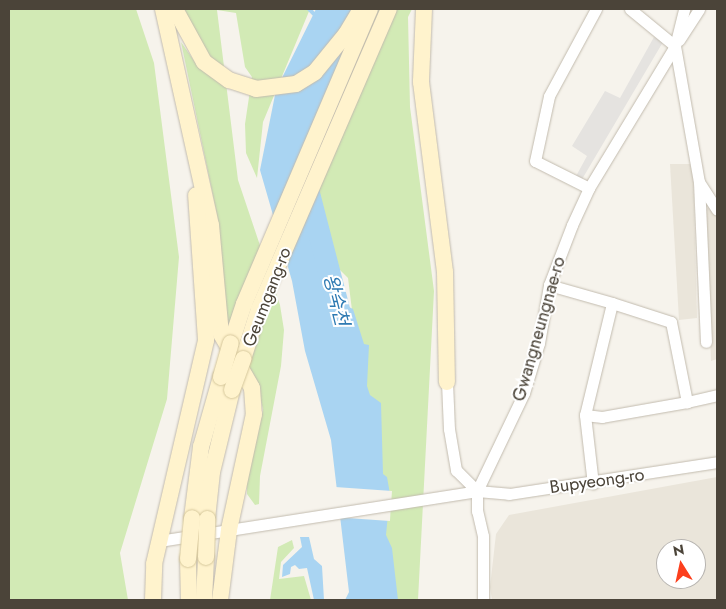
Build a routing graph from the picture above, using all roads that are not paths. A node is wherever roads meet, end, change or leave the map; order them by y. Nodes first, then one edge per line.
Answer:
1 (163, 9) edge
2 (175, 9) edge
3 (361, 9) edge
4 (370, 9) edge
5 (389, 9) edge
6 (424, 9) edge
7 (596, 9) edge
8 (630, 9) edge
9 (684, 9) edge
10 (699, 9) edge
11 (675, 46) junction
12 (190, 126) junction
13 (699, 182) junction
14 (588, 188) junction
15 (717, 210) edge
16 (549, 285) junction
17 (612, 304) junction
18 (251, 306) junction
19 (706, 342) dead end
20 (447, 382) joint
21 (717, 395) edge
22 (687, 402) junction
23 (585, 415) junction
24 (717, 462) edge
25 (593, 484) junction
26 (477, 491) junction
27 (199, 518) junction
28 (229, 530) junction
29 (159, 541) junction
30 (153, 600) edge
31 (189, 600) edge
32 (204, 600) edge
33 (220, 600) edge
34 (483, 600) edge

1 - 12 main road
2 - 3 main road
4 - 18 main road, Geumgang-ro
5 - 18 main road, Geumgang-ro
6 - 20 main road
7 - 14 street
8 - 11 street
9 - 11 street, Gwangneungnae-ro
10 - 11 street
11 - 13 street
11 - 14 street, Gwangneungnae-ro
12 - 28 main road
12 - 29 main road
13 - 15 street
13 - 19 street
14 - 16 street, Gwangneungnae-ro
16 - 17 street
16 - 26 street, Gwangneungnae-ro
17 - 22 street
17 - 23 street
18 - 27 main road, Geumgang-ro, bridge
18 - 27 main road, Geumgang-ro, bridge
20 - 26 street
21 - 22 street
22 - 23 street
23 - 25 street
24 - 25 street, Bupyeong-ro
25 - 26 street, Bupyeong-ro
26 - 28 street, Bupyeong-ro
26 - 34 street
27 - 31 main road, Geumgang-ro, bridge
27 - 32 main road, Geumgang-ro, bridge
28 - 29 street
28 - 33 main road
29 - 30 main road

